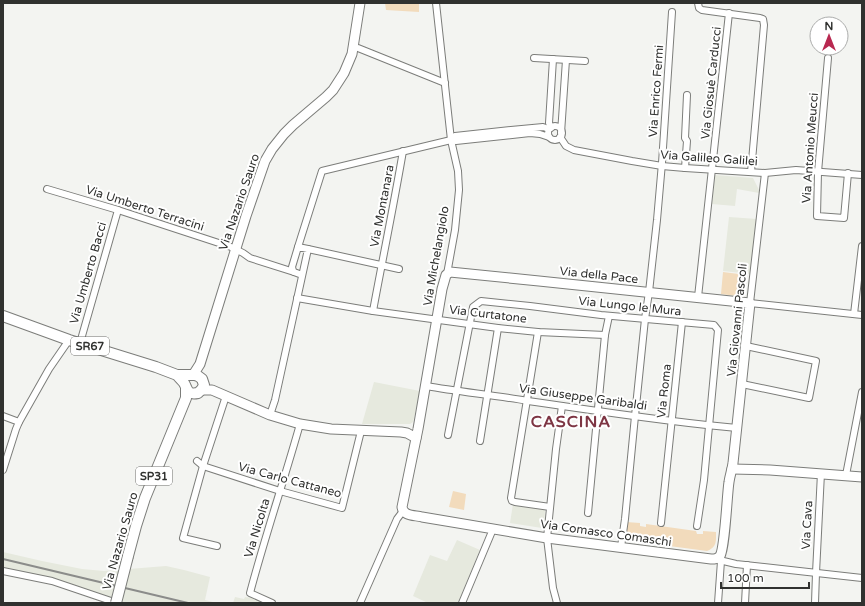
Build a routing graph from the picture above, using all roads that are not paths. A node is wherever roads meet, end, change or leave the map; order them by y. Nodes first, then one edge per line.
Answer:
1 (360, 3) edge
2 (436, 3) edge
3 (698, 3) edge
4 (672, 12) dead end
5 (729, 13) junction
6 (358, 48) dead end
7 (534, 58) dead end
8 (828, 58) dead end
9 (554, 59) junction
10 (566, 60) junction
11 (585, 61) dead end
12 (445, 83) junction
13 (687, 95) dead end
14 (550, 128) junction
15 (561, 135) junction
16 (549, 137) junction
17 (451, 140) junction
18 (403, 151) junction
19 (662, 166) junction
20 (685, 168) junction
21 (712, 170) junction
22 (751, 172) junction
23 (818, 172) junction
24 (766, 173) junction
25 (848, 173) junction
26 (862, 175) edge
27 (47, 189) dead end
28 (118, 210) junction
29 (862, 246) edge
30 (298, 247) junction
31 (236, 249) junction
32 (308, 249) junction
33 (381, 266) junction
34 (399, 269) dead end
35 (294, 272) junction
36 (447, 274) junction
37 (302, 275) junction
38 (650, 292) junction
39 (698, 297) junction
40 (297, 298) junction
41 (750, 303) junction
42 (373, 311) junction
43 (854, 314) junction
44 (862, 315) edge
45 (3, 316) edge
46 (609, 316) junction
47 (437, 319) junction
48 (645, 319) junction
49 (682, 322) junction
50 (469, 324) junction
51 (498, 328) junction
52 (538, 332) junction
53 (605, 335) junction
54 (69, 340) junction
55 (80, 343) junction
56 (746, 346) junction
57 (742, 384) junction
58 (194, 385) junction
59 (426, 386) junction
60 (456, 391) junction
61 (862, 392) edge
62 (488, 395) junction
63 (226, 396) junction
64 (527, 400) junction
65 (562, 406) junction
66 (598, 411) junction
67 (270, 415) junction
68 (3, 416) edge
69 (635, 416) junction
70 (419, 420) junction
71 (672, 420) junction
72 (19, 422) junction
73 (300, 424) junction
74 (709, 425) junction
75 (737, 428) junction
76 (361, 431) junction
77 (402, 432) junction
78 (448, 435) dead end
79 (416, 438) junction
80 (480, 440) dead end
81 (197, 461) dead end
82 (203, 466) junction
83 (732, 469) junction
84 (3, 470) edge
85 (821, 473) junction
86 (846, 475) junction
87 (862, 477) edge
88 (280, 491) junction
89 (550, 507) junction
90 (403, 511) junction
91 (588, 513) dead end
92 (662, 523) dead end
93 (697, 526) dead end
94 (493, 529) junction
95 (547, 538) junction
96 (217, 546) dead end
97 (620, 547) junction
98 (718, 560) junction
99 (747, 565) junction
100 (3, 570) edge
101 (816, 572) junction
102 (862, 578) edge
103 (116, 603) edge
104 (272, 603) edge
105 (360, 603) edge
106 (462, 603) edge
107 (557, 603) edge
108 (718, 603) edge
109 (745, 603) edge
110 (815, 603) edge

1 - 31 main road, Via Nazario Sauro
2 - 12 street, Via Michelangiolo
3 - 5 street
4 - 19 street, Via Enrico Fermi
5 - 21 street, Via Giosuè Carducci
5 - 22 street
6 - 12 street
7 - 9 street
8 - 23 street, Via Antonio Meucci
9 - 10 street
9 - 14 street
10 - 11 street
10 - 15 street
12 - 17 street, Via Michelangiolo
13 - 20 street
14 - 15 street, Via Galileo Galilei
14 - 16 street
14 - 17 street, Via Galileo Galilei
15 - 16 street
15 - 19 street, Via Galileo Galilei
16 - 17 street
17 - 18 street
17 - 36 street, Via Michelangiolo
18 - 30 street
18 - 33 street, Via Montanara
19 - 20 street, Via Galileo Galilei
19 - 38 street, Via Enrico Fermi
20 - 21 street, Via Galileo Galilei
21 - 22 street, Via Galileo Galilei
21 - 39 street, Via Giosuè Carducci
22 - 24 street, Via Galileo Galilei
23 - 24 street, Via Galileo Galilei
23 - 25 street, Via Galileo Galilei
23 - 25 street, Via Antonio Meucci
24 - 41 street, Via Giovanni Pascoli
25 - 26 street, Via Galileo Galilei
27 - 28 street, Via Umberto Terracini
28 - 31 street, Via Umberto Terracini
28 - 55 street, Via Umberto Bacci
29 - 43 street
30 - 32 street, Via Montanara
30 - 35 street
31 - 35 street, Via Umberto Terracini
31 - 58 main road, Via Nazario Sauro
32 - 33 street, Via Montanara
32 - 37 street
33 - 34 street, Via Montanara
33 - 42 street, Via Montanara
35 - 37 street, Via Umberto Terracini
36 - 38 main road, Via della Pace
36 - 47 main road, Via Michelangiolo
37 - 40 street
38 - 39 main road, Via della Pace
38 - 48 street, Via Enrico Fermi
39 - 41 main road, Via della Pace
40 - 42 street, Via Curtatone
40 - 67 street
41 - 43 street
41 - 56 main road, Via Giovanni Pascoli
42 - 47 street, Via Curtatone
43 - 44 street
45 - 54 main road, SR67
46 - 48 street, Via Lungo le Mura
46 - 50 street, Via Lungo le Mura
46 - 53 street
47 - 50 street, Via Curtatone
47 - 59 main road, Via Michelangiolo
48 - 49 street, Via Lungo le Mura
48 - 69 street, Via Enrico Fermi
49 - 71 street, Via Roma
49 - 74 street, Via Lungo le Mura
50 - 51 street, Via Curtatone
50 - 60 street, Via Lungo le Mura
51 - 52 street, Via Curtatone
51 - 62 street
52 - 53 street, Via Curtatone
52 - 64 street
53 - 66 street
54 - 55 main road, SR67
54 - 72 street
55 - 58 main road, SR67
56 - 57 main road, Via Giovanni Pascoli
56 - 57 street
57 - 75 main road, Via Giovanni Pascoli
58 - 63 main road
58 - 103 main road, Via Nazario Sauro / SP31, bridge
59 - 60 street, Via Giuseppe Garibaldi
59 - 70 main road, Via Michelangiolo
60 - 62 street, Via Giuseppe Garibaldi
60 - 78 street, Via Lungo le Mura
61 - 86 street
62 - 64 street, Via Giuseppe Garibaldi
62 - 80 street
63 - 67 main road
63 - 82 street
64 - 65 street, Via Giuseppe Garibaldi
64 - 89 street
65 - 66 street, Via Giuseppe Garibaldi
65 - 89 street
66 - 69 street, Via Giuseppe Garibaldi
66 - 91 street
67 - 73 main road
68 - 72 street
69 - 71 street, Via Giuseppe Garibaldi
69 - 97 street, Via Enrico Fermi
70 - 77 main road
70 - 79 main road, Via Michelangiolo
71 - 74 street, Via Giuseppe Garibaldi
71 - 92 street, Via Roma
72 - 84 street
73 - 76 main road
73 - 88 street, Via Nicolta
74 - 75 street, Via Giuseppe Garibaldi
74 - 93 street, Via Lungo le Mura
75 - 83 main road, Via Giovanni Pascoli
76 - 77 main road
76 - 88 street, Via Carlo Cattaneo
77 - 79 main road
79 - 90 main road, Via Michelangiolo
81 - 82 street, Via Carlo Cattaneo
82 - 88 street, Via Carlo Cattaneo
82 - 96 street
83 - 85 main road
83 - 98 main road
85 - 86 main road
85 - 101 street, Via Cava
86 - 87 main road
88 - 104 street, Via Nicolta
89 - 95 street
90 - 94 main road, Via Comasco Comaschi
90 - 105 street
94 - 95 main road, Via Comasco Comaschi
94 - 106 street
95 - 97 main road, Via Comasco Comaschi
95 - 107 street
97 - 98 main road, Via Comasco Comaschi
98 - 99 street
98 - 108 street
99 - 101 street
99 - 109 street
100 - 103 street
101 - 102 street
101 - 110 street, Via Cava

